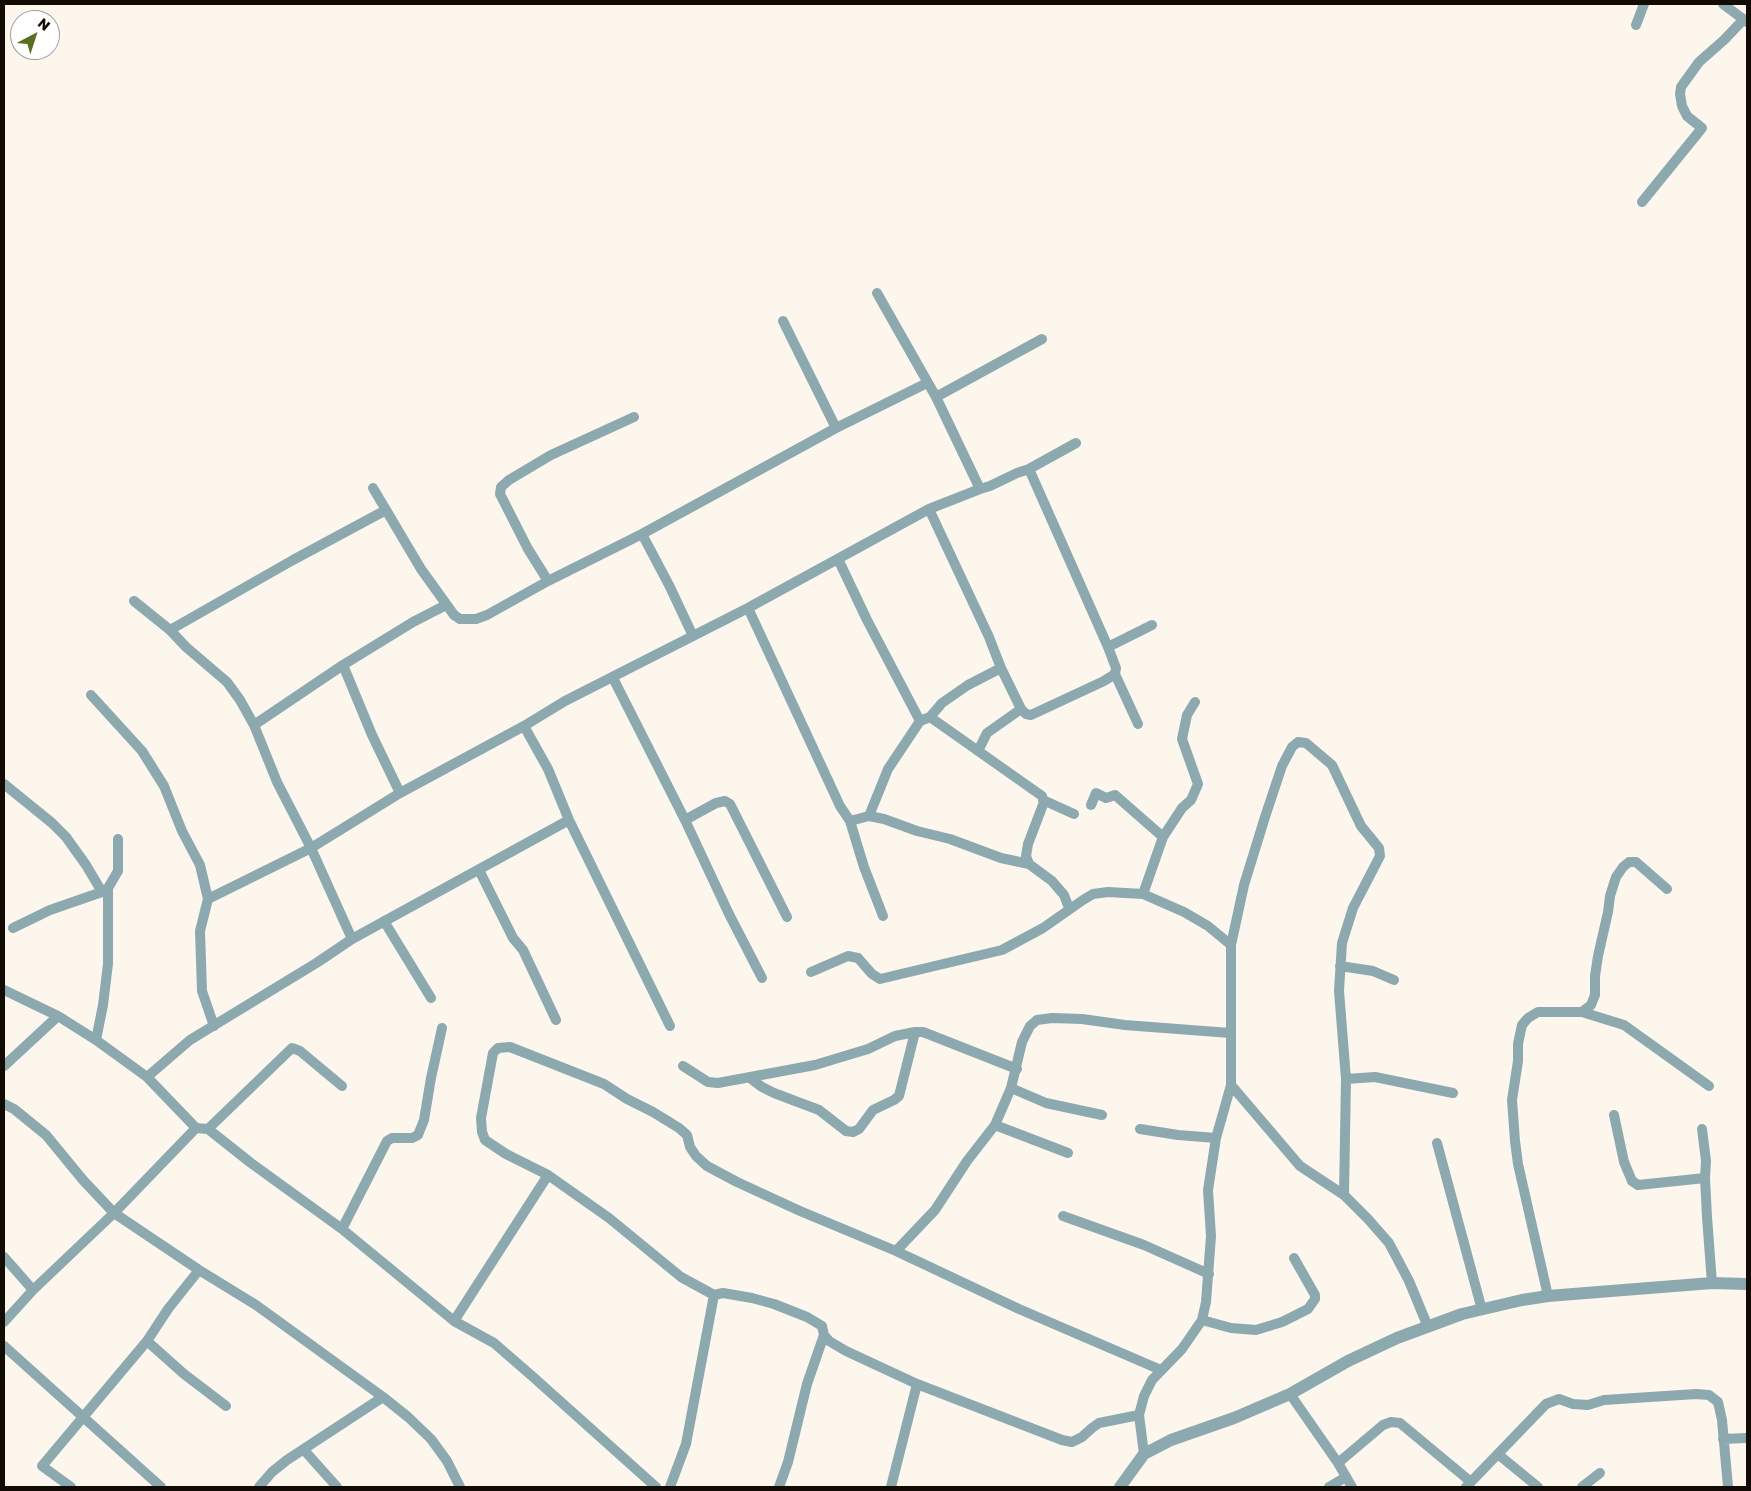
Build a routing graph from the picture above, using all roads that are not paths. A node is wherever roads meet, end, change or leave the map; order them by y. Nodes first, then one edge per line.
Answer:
1 (1644, 4) edge
2 (1723, 4) edge
3 (1745, 20) edge
4 (1636, 25) dead end
5 (1642, 202) dead end
6 (877, 293) dead end
7 (783, 321) dead end
8 (1042, 339) dead end
9 (927, 383) junction
10 (936, 398) junction
11 (634, 417) dead end
12 (836, 428) junction
13 (1076, 443) dead end
14 (1029, 469) junction
15 (373, 488) dead end
16 (980, 488) junction
17 (929, 509) junction
18 (386, 510) junction
19 (642, 534) junction
20 (838, 559) junction
21 (548, 581) junction
22 (134, 601) dead end
23 (446, 605) junction
24 (748, 608) junction
25 (1152, 625) dead end
26 (170, 630) junction
27 (693, 636) junction
28 (1108, 647) junction
29 (343, 665) junction
30 (1001, 668) junction
31 (1115, 674) junction
32 (614, 678) junction
33 (91, 696) dead end
34 (1195, 702) dead end
35 (1020, 710) junction
36 (925, 719) junction
37 (1138, 724) dead end
38 (254, 725) junction
39 (524, 726) junction
40 (978, 751) junction
41 (4, 784) edge
42 (400, 793) junction
43 (1043, 800) junction
44 (1091, 805) dead end
45 (1074, 814) dead end
46 (868, 816) junction
47 (569, 820) junction
48 (685, 820) junction
49 (850, 821) junction
50 (1163, 836) junction
51 (118, 839) dead end
52 (311, 848) junction
53 (1029, 864) junction
54 (478, 870) junction
55 (1667, 889) dead end
56 (105, 890) junction
57 (1142, 894) junction
58 (208, 899) junction
59 (1069, 908) junction
60 (883, 916) dead end
61 (787, 917) dead end
62 (384, 921) junction
63 (13, 928) dead end
64 (352, 939) junction
65 (1231, 945) junction
66 (1340, 966) junction
67 (811, 972) dead end
68 (762, 978) dead end
69 (1394, 980) dead end
70 (4, 990) edge
71 (431, 998) dead end
72 (1582, 1012) junction
73 (58, 1016) junction
74 (556, 1020) dead end
75 (214, 1026) junction
76 (670, 1026) dead end
77 (442, 1028) dead end
78 (915, 1032) junction
79 (1230, 1033) junction
80 (96, 1040) junction
81 (4, 1066) edge
82 (683, 1066) dead end
83 (1016, 1069) junction
84 (147, 1076) junction
85 (750, 1078) junction
86 (1346, 1079) junction
87 (1231, 1085) junction
88 (342, 1086) dead end
89 (1708, 1086) dead end
90 (1011, 1088) junction
91 (1453, 1093) dead end
92 (4, 1104) edge
93 (1102, 1115) dead end
94 (1614, 1115) dead end
95 (995, 1125) junction
96 (196, 1128) junction
97 (1702, 1128) dead end
98 (208, 1129) junction
99 (1140, 1129) dead end
100 (1216, 1138) junction
101 (1437, 1143) dead end
102 (1068, 1153) dead end
103 (548, 1174) junction
104 (1705, 1178) junction
105 (1344, 1195) junction
106 (114, 1213) junction
107 (1063, 1216) dead end
108 (342, 1229) junction
109 (896, 1251) junction
110 (4, 1257) edge
111 (1294, 1258) dead end
112 (199, 1270) junction
113 (1209, 1274) junction
114 (1712, 1283) junction
115 (1747, 1284) edge
116 (33, 1290) junction
117 (714, 1295) junction
118 (1548, 1296) junction
119 (1482, 1310) junction
120 (454, 1320) junction
121 (1202, 1320) junction
122 (4, 1322) edge
123 (1428, 1327) junction
124 (824, 1336) junction
125 (147, 1341) junction
126 (4, 1346) edge
127 (1160, 1370) junction
128 (917, 1384) junction
129 (1290, 1394) junction
130 (383, 1397) junction
131 (226, 1406) dead end
132 (1139, 1415) junction
133 (83, 1417) junction
134 (1747, 1438) edge
135 (1723, 1439) junction
136 (304, 1450) junction
137 (1144, 1454) junction
138 (1499, 1455) junction
139 (1338, 1463) junction
140 (1600, 1473) dead end
141 (1346, 1477) junction
142 (1469, 1485) edge
143 (71, 1487) edge
144 (162, 1487) edge
145 (259, 1487) edge
146 (336, 1487) edge
147 (460, 1487) edge
148 (656, 1487) edge
149 (670, 1487) edge
150 (779, 1487) edge
151 (891, 1487) edge
152 (1120, 1487) edge
153 (1329, 1487) edge
154 (1352, 1487) edge
155 (1538, 1487) edge
156 (1582, 1487) edge
157 (1728, 1487) edge

1 - 4 street
2 - 3 street
3 - 5 street
6 - 9 street
7 - 12 street
8 - 10 street
9 - 10 street
9 - 12 street
10 - 16 street
11 - 21 street
12 - 19 street
13 - 14 street
14 - 16 street
14 - 28 street
15 - 18 street
16 - 17 street
17 - 20 street
17 - 30 street
18 - 23 street
18 - 26 street
19 - 21 street
19 - 27 street
20 - 24 street
20 - 36 street
21 - 23 street
22 - 26 street
23 - 29 street
24 - 27 street
24 - 49 street
25 - 28 street
26 - 38 street
27 - 32 street
28 - 31 street
29 - 38 street
29 - 42 street
30 - 35 street
30 - 36 street
31 - 35 street
31 - 37 street
32 - 39 street
32 - 48 street
33 - 58 street
34 - 50 street
35 - 40 street
36 - 40 street
36 - 46 street
38 - 52 street
39 - 42 street
39 - 47 street
40 - 43 street
41 - 56 street
42 - 52 street
43 - 45 street
43 - 53 street
44 - 50 street
46 - 49 street
46 - 53 street
47 - 54 street
47 - 76 street
48 - 61 street
48 - 68 street
49 - 60 street
50 - 57 street
51 - 56 street
52 - 58 street
52 - 64 street
53 - 59 street
54 - 62 street
54 - 74 street
55 - 72 street
56 - 63 street
56 - 80 street
57 - 59 street
57 - 65 street
58 - 75 street
59 - 67 street
62 - 64 street
62 - 71 street
64 - 75 street
65 - 66 street
65 - 79 street
66 - 69 street
66 - 86 street
70 - 73 street
72 - 89 street
72 - 118 street
73 - 80 street
73 - 81 street
75 - 84 street
77 - 108 street
78 - 83 street
78 - 85 street
78 - 85 street
79 - 83 street
79 - 87 street
80 - 84 street
82 - 85 street
83 - 90 street
84 - 96 street
86 - 91 street
86 - 105 street
87 - 100 street
87 - 105 street
88 - 98 street
90 - 93 street
90 - 95 street
92 - 106 street
94 - 104 street
95 - 102 street
95 - 109 street
96 - 98 street
96 - 106 street
97 - 104 street
98 - 108 street
99 - 100 street
100 - 113 street
101 - 119 street
103 - 109 street
103 - 117 street
103 - 120 street
104 - 114 street
105 - 123 street
106 - 112 street
106 - 116 street
107 - 113 street
108 - 120 street
109 - 127 street
110 - 116 street
111 - 121 street
112 - 125 street
112 - 130 street
113 - 121 street
114 - 115 street
114 - 118 street
116 - 122 street
117 - 124 street
117 - 149 street
118 - 119 street
119 - 123 street
120 - 148 street
121 - 127 street
123 - 129 street
124 - 128 street
124 - 150 street
125 - 131 street
125 - 133 street
126 - 133 street
127 - 132 street
128 - 132 street
128 - 151 street
129 - 137 street
129 - 139 street
130 - 136 street
130 - 147 street
132 - 137 street
133 - 143 street
133 - 144 street
134 - 135 street
135 - 138 street
135 - 157 street
136 - 145 street
136 - 146 street
137 - 152 street
138 - 142 street
138 - 155 street
139 - 141 street
139 - 142 street
140 - 156 street
141 - 153 street
141 - 154 street

